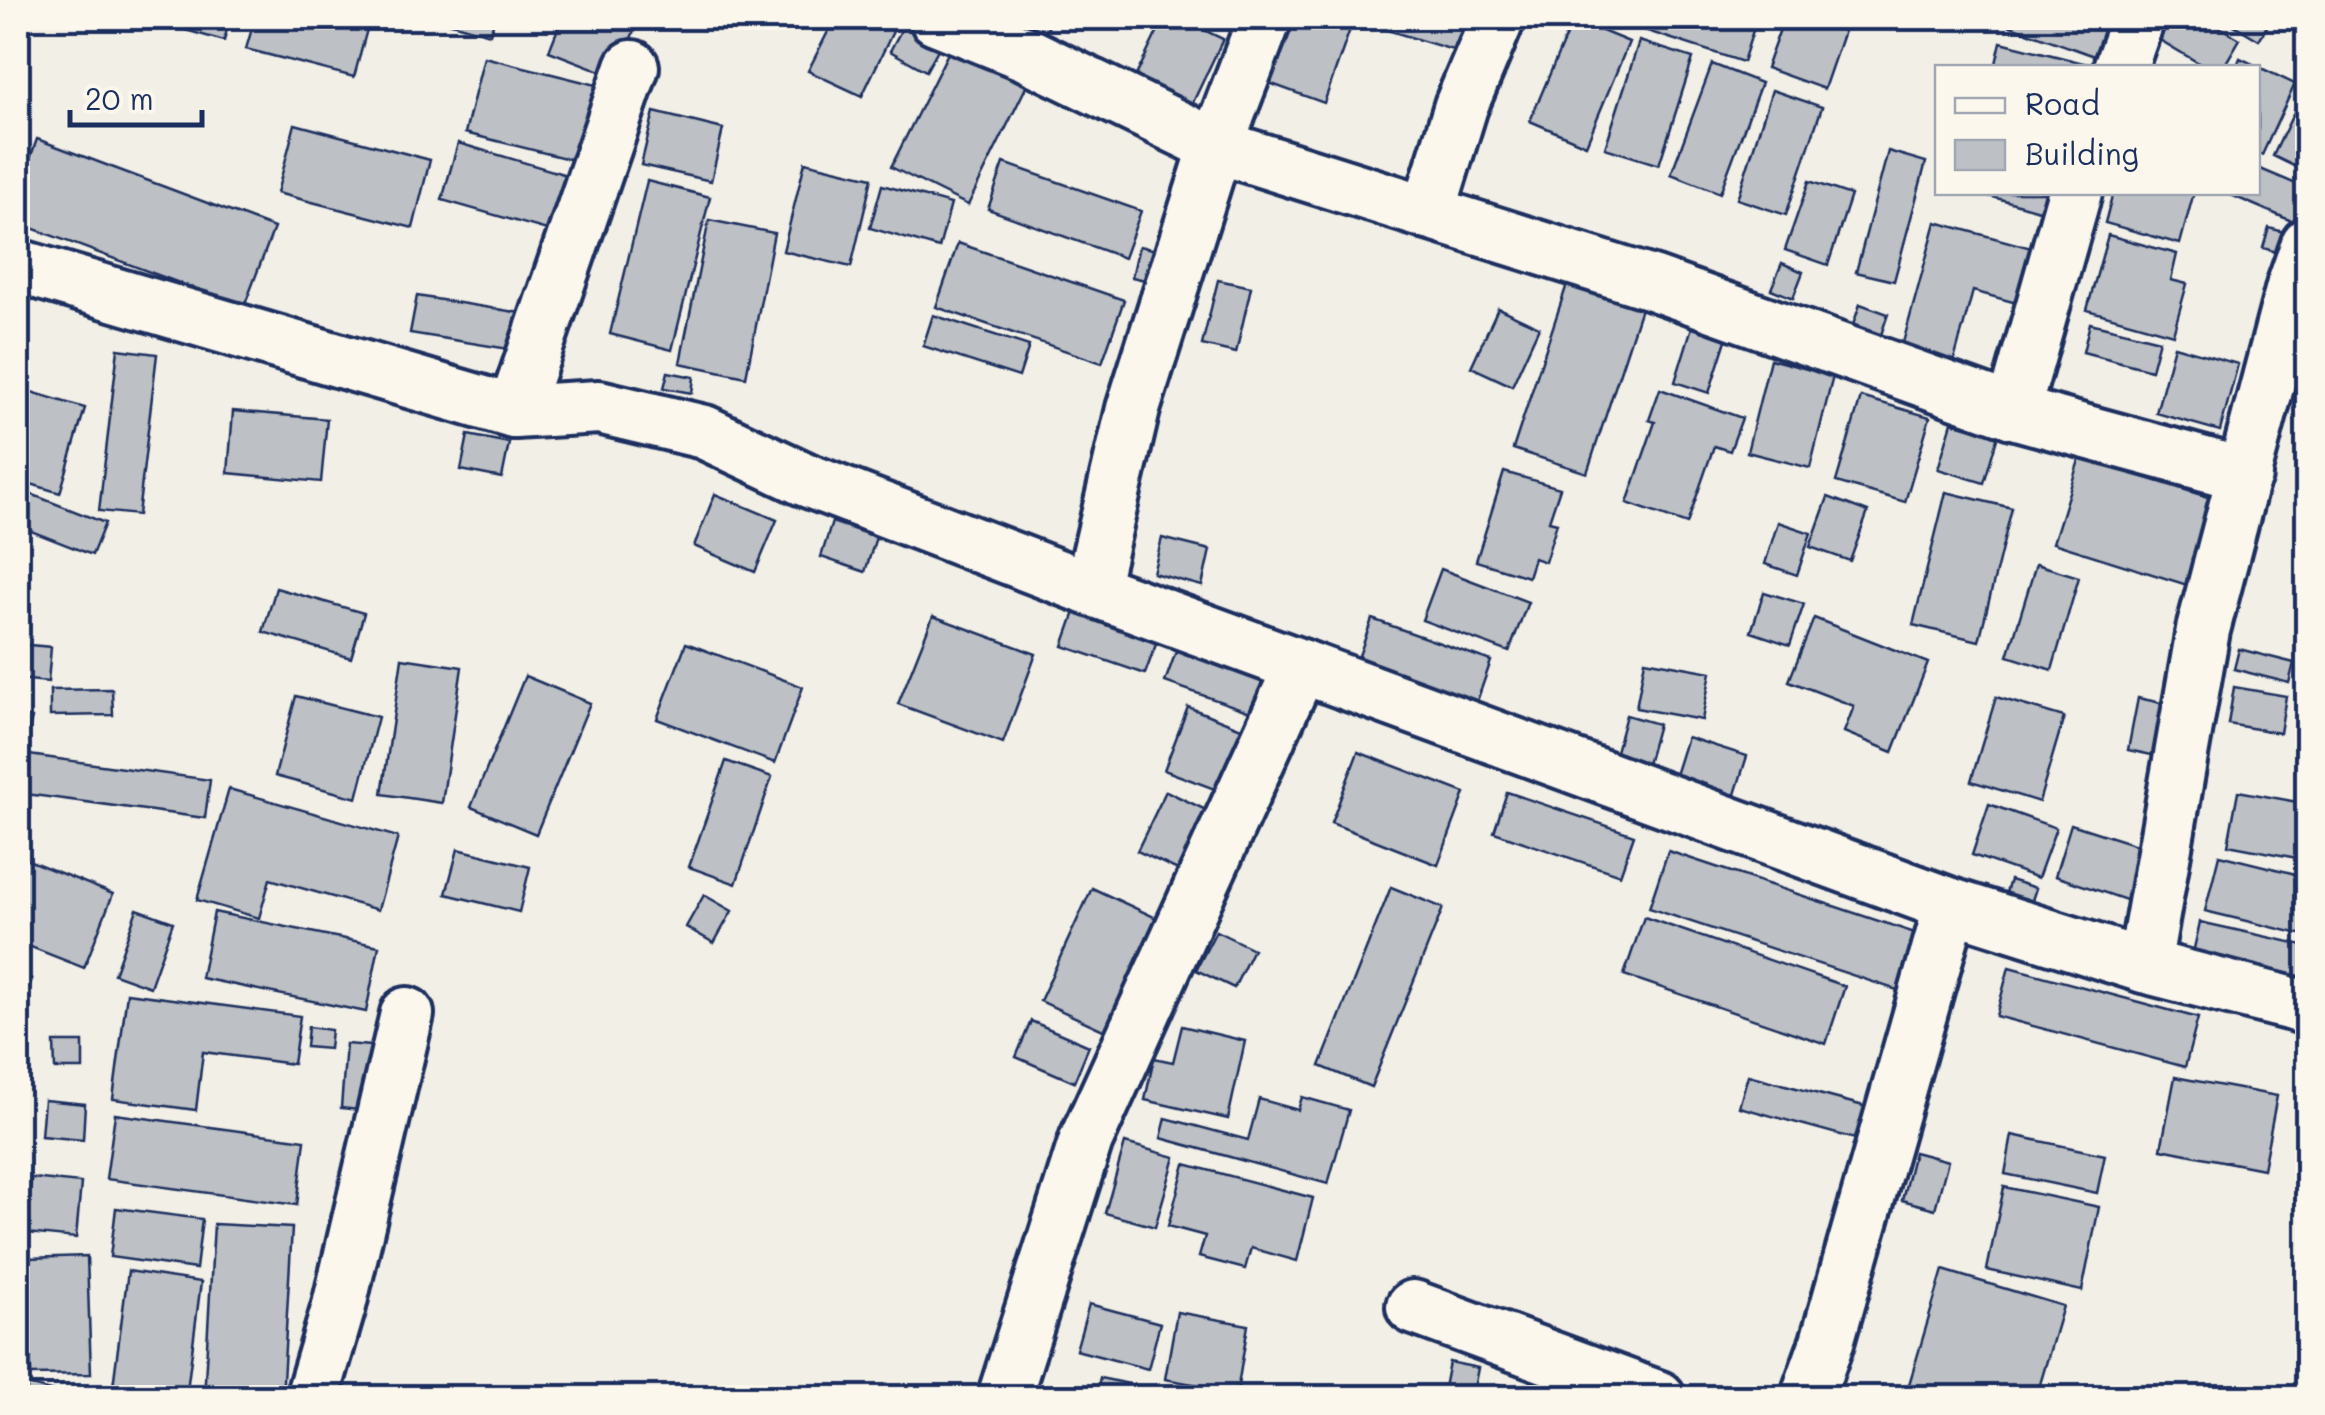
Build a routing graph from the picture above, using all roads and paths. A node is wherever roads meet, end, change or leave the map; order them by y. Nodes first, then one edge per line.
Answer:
1 (936, 18) edge
2 (1264, 18) edge
3 (1498, 18) edge
4 (2138, 18) edge
5 (2121, 65) edge
6 (632, 68) dead end
7 (1216, 146) junction
8 (2074, 195) edge
9 (1428, 213) junction
10 (2308, 244) edge
11 (18, 266) edge
12 (514, 412) junction
13 (2013, 412) junction
14 (2245, 475) junction
15 (1091, 589) junction
16 (1302, 666) junction
17 (1951, 905) junction
18 (2144, 966) junction
19 (2308, 1008) edge
20 (407, 1014) dead end
21 (1413, 1307) dead end
22 (312, 1398) edge
23 (1004, 1398) edge
24 (1659, 1398) edge
25 (1807, 1398) edge

1 - 7 street
2 - 7 street
3 - 9 street
4 - 5 street
6 - 12 street
7 - 9 street
7 - 15 street
8 - 13 street
9 - 13 street
10 - 14 street
11 - 12 street
12 - 15 street
13 - 14 street
14 - 18 street
15 - 16 street
16 - 17 street
16 - 23 street
17 - 18 street
17 - 25 street
18 - 19 street
20 - 22 street
21 - 24 street

